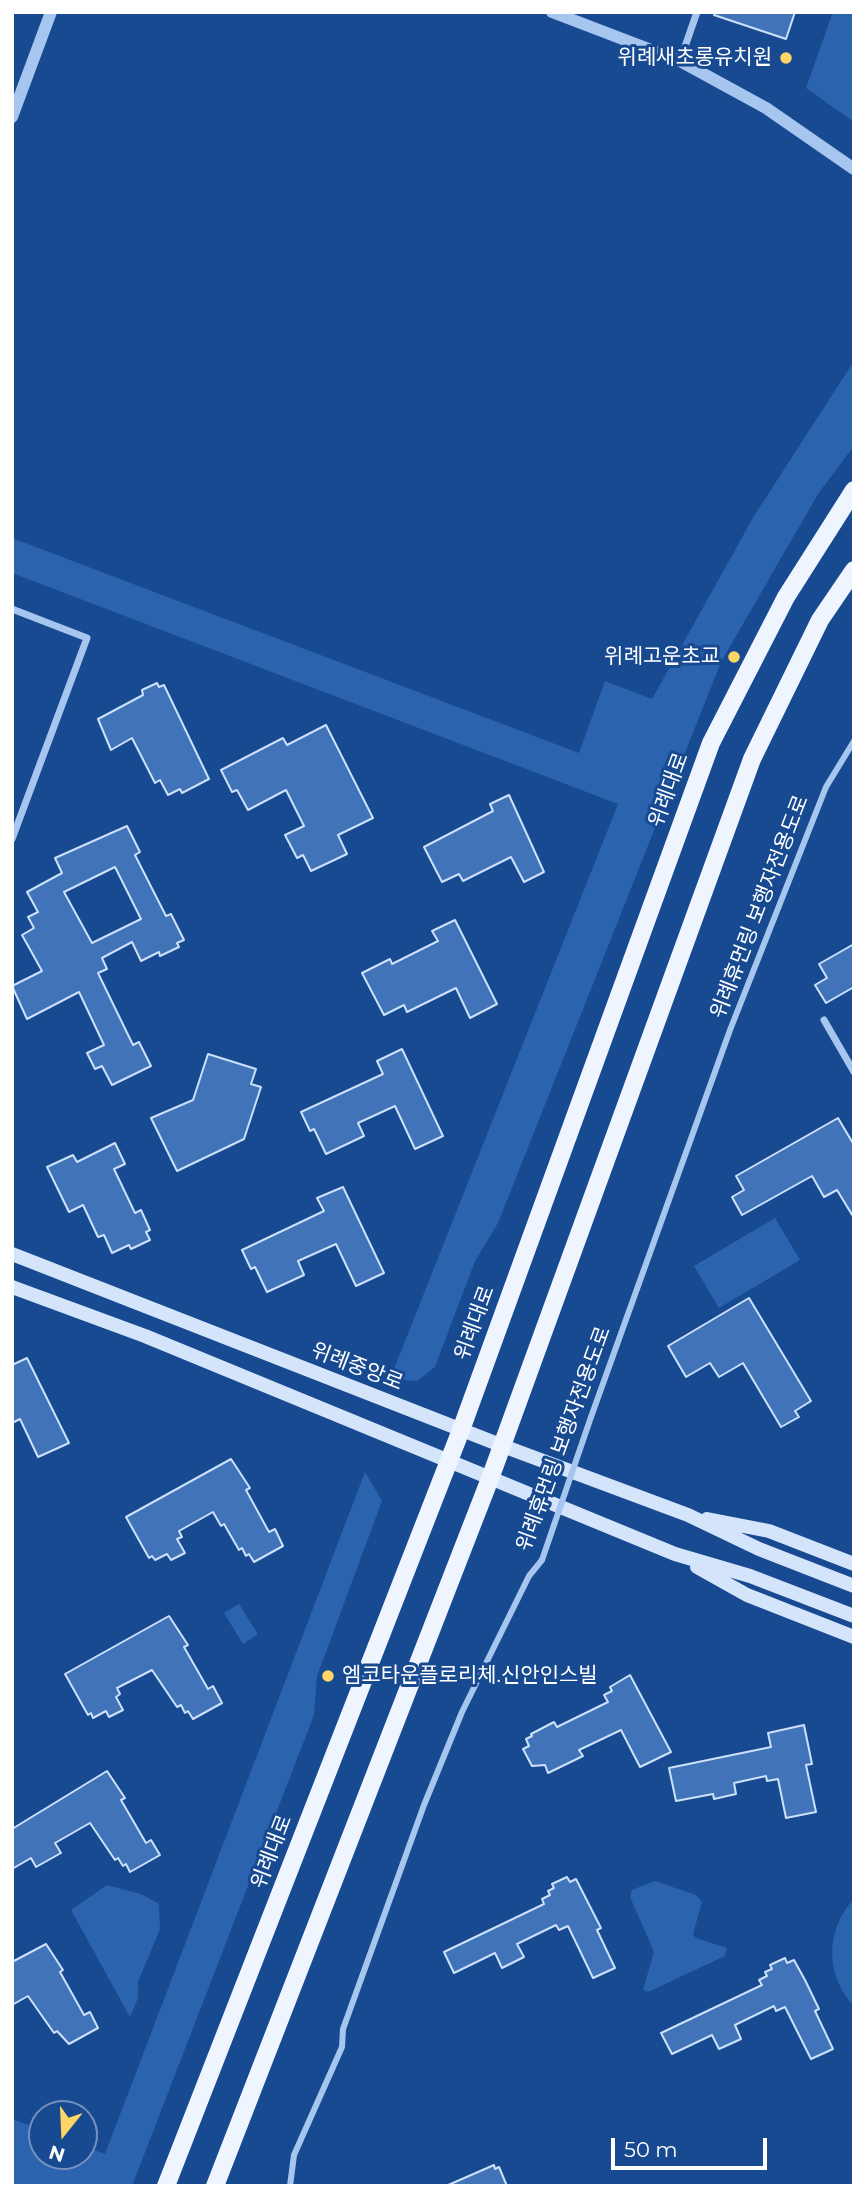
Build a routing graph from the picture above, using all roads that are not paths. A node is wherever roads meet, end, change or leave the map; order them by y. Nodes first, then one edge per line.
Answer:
1 (51, 12) edge
2 (552, 12) edge
3 (697, 12) edge
4 (680, 61) junction
5 (12, 117) edge
6 (854, 169) edge
7 (854, 490) edge
8 (854, 570) edge
9 (12, 609) edge
10 (854, 741) edge
11 (12, 839) edge
12 (824, 1020) dead end
13 (854, 1072) edge
14 (12, 1254) edge
15 (12, 1287) edge
16 (461, 1430) junction
17 (503, 1446) junction
18 (449, 1459) junction
19 (491, 1476) junction
20 (688, 1515) junction
21 (675, 1554) junction
22 (854, 1564) edge
23 (854, 1587) edge
24 (854, 1616) edge
25 (854, 1637) edge
26 (166, 2186) edge
27 (215, 2186) edge
28 (290, 2186) edge

1 - 5 street
2 - 4 street
3 - 4 street
4 - 6 street
7 - 16 main road, 위례대로
8 - 17 main road
9 - 11 street
10 - 28 street, 위례휴먼링 보행자전용도로, bridge
12 - 13 street
14 - 16 main road, 위례중앙로
15 - 18 main road
16 - 17 main road, 위례중앙로
16 - 18 main road, 위례대로
17 - 19 main road
17 - 20 main road, 위례중앙로
18 - 19 main road
18 - 26 main road, 위례대로
19 - 21 main road
19 - 27 main road
20 - 22 main road, 위례중앙로
20 - 23 main road, 위례중앙로
21 - 24 main road
21 - 25 main road

